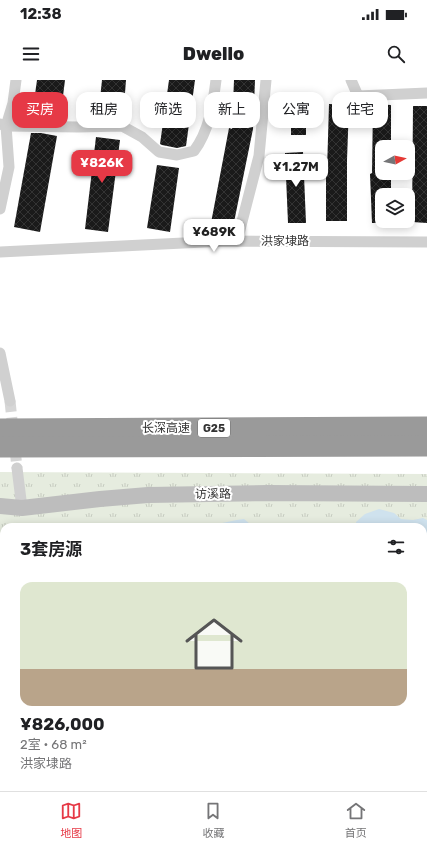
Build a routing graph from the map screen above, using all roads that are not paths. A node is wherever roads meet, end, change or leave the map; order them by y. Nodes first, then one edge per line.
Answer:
1 (16, 80) edge
2 (216, 80) edge
3 (266, 80) edge
4 (351, 80) edge
5 (427, 93) edge
6 (3, 125) edge
7 (0, 209) edge
8 (237, 241) junction
9 (427, 242) edge
10 (0, 252) edge
11 (0, 353) edge
12 (10, 400) tunnel mouth
13 (427, 427) edge
14 (0, 429) edge
15 (427, 446) edge
16 (0, 447) edge
17 (16, 468) tunnel mouth
18 (427, 494) edge
19 (0, 506) edge
20 (22, 508) junction

1 - 6 street
2 - 6 street
3 - 8 street
4 - 5 street
6 - 7 street
8 - 9 street, 洪家埭路
8 - 10 street, 洪家埭路
11 - 12 street
13 - 14 highway, 长深高速 / G25
15 - 16 highway, 长深高速 / G25
17 - 20 street
18 - 20 street, 访溪路
19 - 20 street, 访溪路

